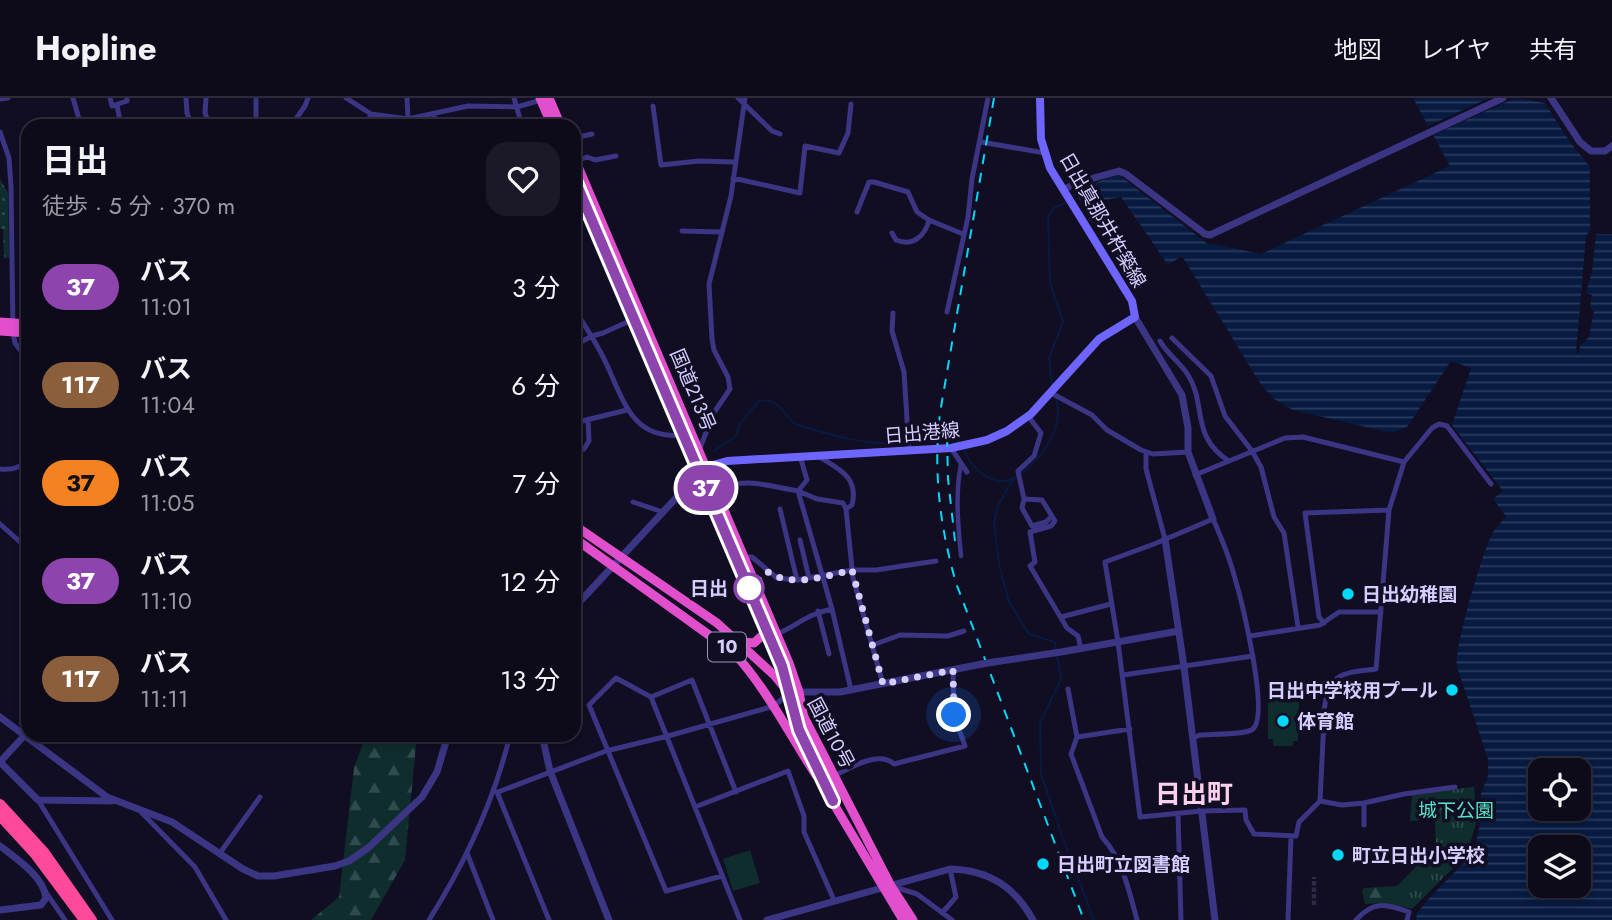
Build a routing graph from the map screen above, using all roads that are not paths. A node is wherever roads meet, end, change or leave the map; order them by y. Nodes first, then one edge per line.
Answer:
1 (8, 98) edge
2 (73, 98) edge
3 (110, 98) edge
4 (127, 98) edge
5 (186, 98) edge
6 (206, 98) edge
7 (256, 98) edge
8 (308, 98) edge
9 (346, 98) edge
10 (362, 98) edge
11 (407, 98) edge
12 (514, 98) edge
13 (544, 98) edge
14 (738, 98) edge
15 (988, 98) edge
16 (1040, 98) edge
17 (1503, 98) edge
18 (1551, 98) edge
19 (0, 99) edge
20 (745, 100) edge
21 (117, 104) junction
22 (851, 104) dead end
23 (653, 106) dead end
24 (359, 107) junction
25 (517, 107) junction
26 (371, 114) junction
27 (434, 114) junction
28 (401, 118) joint
29 (79, 119) edge
30 (120, 119) edge
31 (189, 119) edge
32 (207, 119) edge
33 (256, 119) edge
34 (296, 119) edge
35 (369, 119) edge
36 (408, 119) junction
37 (435, 119) edge
38 (520, 119) edge
39 (550, 119) edge
40 (557, 119) edge
41 (0, 132) edge
42 (592, 134) dead end
43 (780, 134) dead end
44 (581, 136) edge
45 (981, 142) junction
46 (1612, 145) edge
47 (1045, 153) junction
48 (616, 156) dead end
49 (581, 158) edge
50 (735, 162) junction
51 (581, 174) edge
52 (733, 178) junction
53 (1063, 190) junction
54 (581, 194) edge
55 (857, 212) dead end
56 (929, 220) junction
57 (682, 231) dead end
58 (722, 232) junction
59 (892, 233) dead end
60 (963, 234) junction
61 (947, 312) dead end
62 (893, 313) dead end
63 (1135, 317) junction
64 (581, 319) edge
65 (634, 319) junction
66 (0, 322) edge
67 (21, 326) edge
68 (13, 328) junction
69 (0, 331) edge
70 (21, 331) edge
71 (592, 335) junction
72 (1172, 338) dead end
73 (1160, 341) dead end
74 (581, 342) edge
75 (21, 351) edge
76 (1052, 392) junction
77 (627, 410) junction
78 (1028, 416) junction
79 (588, 419) junction
80 (581, 421) edge
81 (688, 434) junction
82 (951, 448) junction
83 (584, 449) dead end
84 (699, 451) junction
85 (909, 451) junction
86 (1252, 451) junction
87 (1146, 452) junction
88 (1188, 452) junction
89 (800, 456) junction
90 (817, 456) junction
91 (1229, 461) junction
92 (1404, 462) junction
93 (961, 463) junction
94 (21, 466) edge
95 (0, 469) edge
96 (703, 470) junction
97 (967, 472) dead end
98 (1195, 475) junction
99 (1491, 485) dead end
100 (716, 489) junction
101 (798, 491) junction
102 (1024, 499) junction
103 (634, 502) dead end
104 (780, 509) dead end
105 (846, 509) junction
106 (1390, 510) junction
107 (663, 512) junction
108 (1050, 518) dead end
109 (1213, 519) junction
110 (0, 524) edge
111 (581, 529) edge
112 (1165, 539) junction
113 (800, 540) dead end
114 (21, 543) edge
115 (581, 543) edge
116 (961, 556) dead end
117 (744, 557) junction
118 (621, 558) junction
119 (945, 559) dead end
120 (936, 561) joint
121 (613, 566) junction
122 (852, 570) junction
123 (823, 577) junction
124 (809, 578) junction
125 (797, 580) junction
126 (581, 600) edge
127 (1111, 604) junction
128 (832, 609) junction
129 (818, 611) junction
130 (1381, 612) junction
131 (1061, 617) junction
132 (1324, 623) junction
133 (1298, 628) junction
134 (964, 631) dead end
135 (1179, 631) junction
136 (772, 632) junction
137 (1250, 636) junction
138 (740, 642) junction
139 (1118, 642) junction
140 (873, 645) junction
141 (1081, 649) junction
142 (829, 654) dead end
143 (1253, 656) junction
144 (1184, 667) junction
145 (953, 670) junction
146 (1123, 676) junction
147 (883, 684) junction
148 (1068, 689) dead end
149 (851, 690) junction
150 (794, 692) junction
151 (651, 697) junction
152 (774, 706) junction
153 (0, 717) edge
154 (709, 724) junction
155 (1130, 729) junction
156 (21, 734) edge
157 (668, 736) junction
158 (1077, 737) junction
159 (1193, 738) junction
160 (21, 739) edge
161 (32, 742) edge
162 (446, 742) edge
163 (508, 742) edge
164 (544, 742) edge
165 (606, 751) junction
166 (550, 771) junction
167 (834, 776) junction
168 (1455, 787) dead end
169 (496, 791) junction
170 (736, 792) junction
171 (260, 797) dead end
172 (38, 800) junction
173 (833, 801) junction
174 (1320, 801) junction
175 (116, 802) junction
176 (1364, 803) junction
177 (0, 804) edge
178 (695, 807) junction
179 (139, 810) junction
180 (1202, 811) junction
181 (1178, 813) junction
182 (0, 816) edge
183 (0, 824) edge
184 (1364, 825) dead end
185 (1291, 837) junction
186 (0, 846) edge
187 (220, 853) junction
188 (467, 853) junction
189 (950, 869) junction
190 (722, 876) junction
191 (60, 886) junction
192 (887, 886) junction
193 (46, 893) junction
194 (834, 900) junction
195 (0, 910) edge
196 (434, 912) junction
197 (942, 913) junction
198 (795, 915) edge
199 (65, 920) edge
200 (84, 920) edge
201 (92, 920) edge
202 (111, 920) edge
203 (226, 920) edge
204 (429, 920) edge
205 (437, 920) edge
206 (493, 920) edge
207 (549, 920) edge
208 (609, 920) edge
209 (740, 920) edge
210 (767, 920) edge
211 (802, 920) edge
212 (903, 920) edge
213 (913, 920) edge
214 (952, 920) edge
215 (1033, 920) edge
216 (1137, 920) edge
217 (1181, 920) edge
218 (1215, 920) edge
219 (1288, 920) edge
220 (1356, 920) edge
221 (1408, 920) edge

1 - 19 street
2 - 29 street
3 - 21 street
4 - 21 street
5 - 31 street
6 - 32 street
7 - 33 street
8 - 34 street
9 - 24 street
10 - 24 street
11 - 36 street
12 - 25 street
13 - 25 street
13 - 39 highway
13 - 40 highway
14 - 20 street
15 - 45 street
16 - 47 main road, 日出真那井杵築線
17 - 53 street
18 - 46 street
20 - 43 street
20 - 50 street
21 - 30 street
22 - 52 street
23 - 50 street
24 - 26 street
25 - 27 street
25 - 38 street
26 - 28 street
26 - 35 street
27 - 36 street
27 - 37 street
28 - 36 street
41 - 68 street
42 - 44 street
45 - 47 street
45 - 60 street
47 - 53 main road, 日出真那井杵築線
48 - 49 street
50 - 52 street
51 - 81 highway, 国道213号
52 - 58 street
53 - 63 main road, 日出真那井杵築線
54 - 65 highway, 国道213号
55 - 56 street
56 - 59 street
56 - 60 street
57 - 58 street
58 - 84 street
60 - 61 street
62 - 85 street
63 - 76 main road, 日出港線
63 - 88 street
64 - 71 street
65 - 71 street
65 - 81 highway, 国道213号
66 - 68 highway
67 - 68 highway
68 - 69 highway
68 - 70 highway
68 - 75 street
71 - 74 street
71 - 77 street
72 - 86 street
73 - 91 street
76 - 78 main road, 日出港線
76 - 87 street
77 - 79 street
77 - 81 street
78 - 82 main road, 日出港線
78 - 102 street
79 - 80 street
79 - 83 street
81 - 84 highway, 国道213号
81 - 96 highway, 国道213号
82 - 85 main road, 日出港線
82 - 93 street
84 - 96 highway, 国道213号
85 - 90 main road, 日出港線
86 - 91 street
86 - 92 street
86 - 133 street
87 - 88 street
87 - 112 street
88 - 98 street
89 - 90 main road, 日出港線
89 - 96 main road, 日出港線
89 - 101 street
90 - 105 street
91 - 98 street
92 - 99 street
92 - 106 street
93 - 97 street
93 - 116 street
94 - 95 street
96 - 100 highway, 国道213号
96 - 107 street
96 - 136 highway, 国道213号
98 - 109 street
100 - 101 street
100 - 117 highway, 国道213号
101 - 105 street
101 - 123 street
102 - 108 street
102 - 131 street
103 - 107 street
104 - 125 street
105 - 122 street
106 - 130 street
106 - 132 street
107 - 118 street
109 - 112 street
109 - 137 street
110 - 114 street
111 - 118 highway, 国道10号 / 10
112 - 127 street
112 - 135 street
113 - 124 street
115 - 121 highway, 国道10号 / 10
117 - 125 street
117 - 136 highway, 国道213号
118 - 121 street
118 - 138 highway, 国道10号 / 10
119 - 120 street
120 - 122 street
121 - 126 street
121 - 152 highway, 国道10号 / 10
122 - 123 street
122 - 140 street
123 - 124 street
123 - 128 street
124 - 125 street
127 - 131 street
127 - 139 street
128 - 129 street
128 - 149 street
129 - 136 street
129 - 142 street
130 - 132 street
130 - 174 street
131 - 141 street
132 - 133 street
133 - 137 street
134 - 140 street
135 - 139 street
135 - 144 street
136 - 138 highway
136 - 150 highway, 国道213号
137 - 143 street
138 - 150 highway, 国道10号 / 10
139 - 141 street
139 - 146 street
140 - 147 street
141 - 145 street, bridge
143 - 144 street
143 - 159 street
144 - 146 street
144 - 159 street
145 - 147 street
145 - 167 street
146 - 155 street
147 - 149 street
148 - 158 street
149 - 150 street
150 - 152 street
150 - 167 highway, 国道10号 / 10
150 - 173 highway, 国道213号
151 - 154 street
151 - 157 street
151 - 165 street
152 - 154 street
152 - 173 highway, 国道10号 / 10
153 - 156 street
154 - 157 street
154 - 170 street
155 - 158 street
155 - 181 street
157 - 165 street
157 - 178 street
158 - 216 street
159 - 180 street
160 - 172 street
161 - 175 street
162 - 187 street
163 - 169 street
164 - 166 street
165 - 166 street
165 - 190 street
166 - 169 street
166 - 208 street
167 - 192 highway, 国道10号 / 10
168 - 176 street
169 - 188 street
169 - 207 street
170 - 178 street
170 - 194 street
171 - 187 street
172 - 175 street
172 - 202 street
173 - 192 highway, 国道10号 / 10
174 - 176 street
174 - 185 street
175 - 179 street
176 - 184 street
177 - 201 highway
178 - 190 street
179 - 187 street
179 - 203 street
180 - 181 street
180 - 185 street
180 - 218 street
181 - 217 street
182 - 191 highway
183 - 191 highway
185 - 219 street
186 - 193 street
188 - 196 street
188 - 206 street
189 - 192 street
189 - 197 street
189 - 215 street
190 - 209 street
191 - 200 highway
192 - 194 street
192 - 197 street
192 - 212 highway, 国道10号 / 10
192 - 213 highway, 国道10号 / 10
193 - 195 street
193 - 199 street
194 - 198 street
196 - 204 street
196 - 205 street
197 - 214 street
198 - 210 street
198 - 211 street
220 - 221 street

